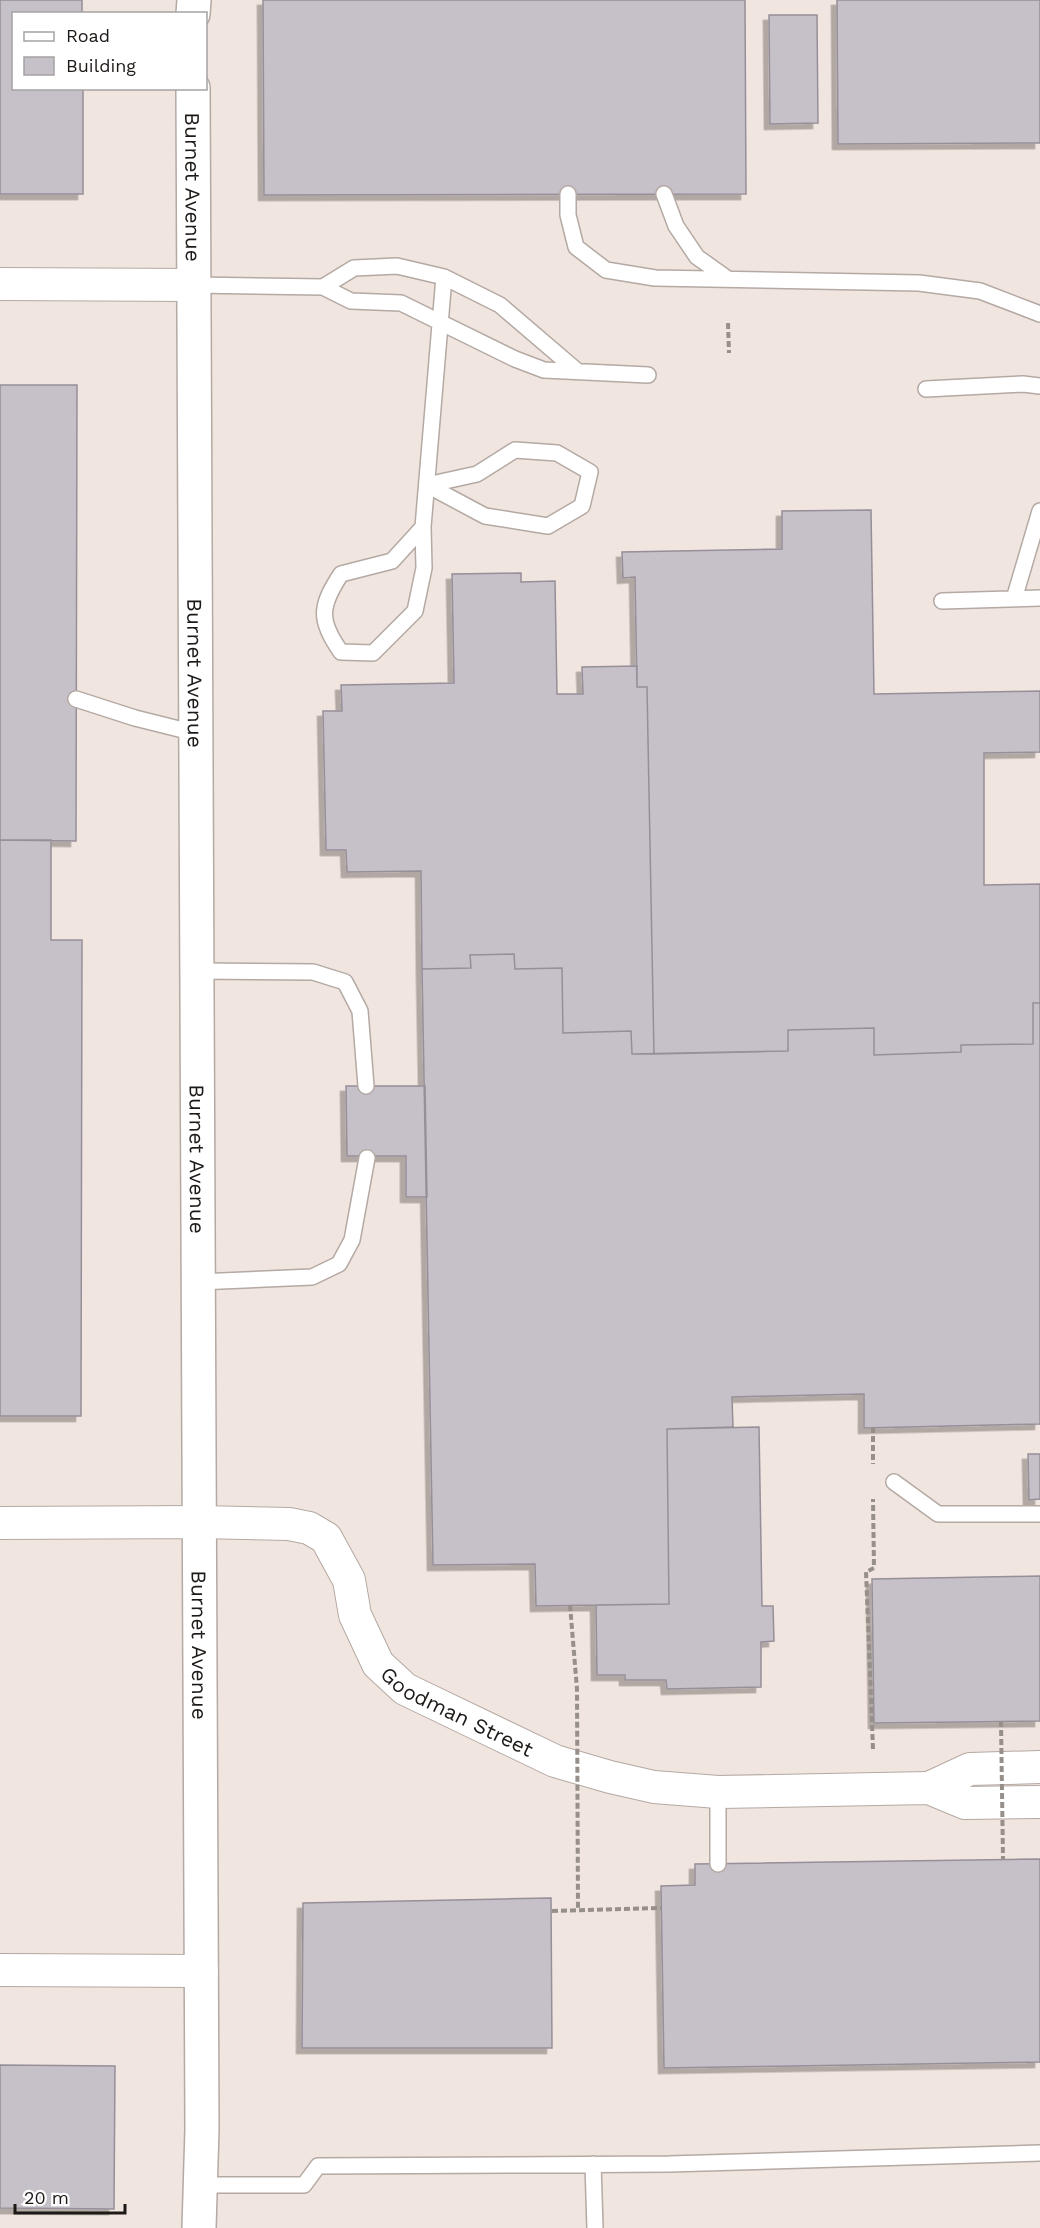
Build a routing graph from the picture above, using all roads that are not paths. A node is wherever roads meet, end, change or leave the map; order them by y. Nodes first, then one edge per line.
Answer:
1 (193, 90) edge
2 (568, 194) dead end
3 (664, 194) dead end
4 (444, 277) junction
5 (728, 279) junction
6 (0, 284) edge
7 (193, 285) junction
8 (322, 287) junction
9 (1040, 314) edge
10 (439, 322) junction
11 (576, 370) junction
12 (648, 375) dead end
13 (1040, 386) edge
14 (926, 389) dead end
15 (427, 485) junction
16 (1040, 511) edge
17 (423, 527) junction
18 (1040, 598) edge
19 (1014, 599) junction
20 (942, 601) dead end
21 (76, 699) dead end
22 (195, 733) junction
23 (196, 972) junction
24 (366, 1086) dead end
25 (367, 1158) dead end
26 (198, 1282) junction
27 (894, 1482) dead end
28 (1040, 1514) edge
29 (199, 1522) junction
30 (0, 1523) edge
31 (1040, 1767) edge
32 (929, 1788) junction
33 (718, 1792) junction
34 (1040, 1803) edge
35 (718, 1864) dead end
36 (0, 1970) edge
37 (202, 1971) junction
38 (1040, 2153) edge
39 (593, 2164) junction
40 (202, 2185) junction
41 (200, 2228) edge
42 (595, 2228) edge

1 - 7 street, Burnet Avenue
2 - 5 lane
3 - 5 lane
4 - 8 lane
4 - 10 lane
4 - 11 lane
5 - 9 lane
6 - 7 street
7 - 8 lane
7 - 22 street, Burnet Avenue
8 - 10 lane
10 - 11 lane
10 - 15 lane
11 - 12 lane
13 - 14 lane
15 - 15 lane
15 - 17 lane
16 - 19 lane
17 - 17 lane
18 - 19 lane
19 - 20 lane
21 - 22 lane
22 - 23 street, Burnet Avenue
23 - 24 lane
23 - 26 street, Burnet Avenue
25 - 26 lane
26 - 29 street, Burnet Avenue
27 - 28 lane
29 - 30 street, Goodman Street
29 - 33 street, Goodman Street
29 - 37 street, Burnet Avenue
31 - 32 street, Goodman Street
32 - 33 street, Goodman Street
32 - 34 street, Goodman Street
33 - 35 lane
36 - 37 street
37 - 40 street, Burnet Avenue
38 - 39 lane
39 - 40 lane
39 - 42 lane
40 - 41 street, Burnet Avenue

